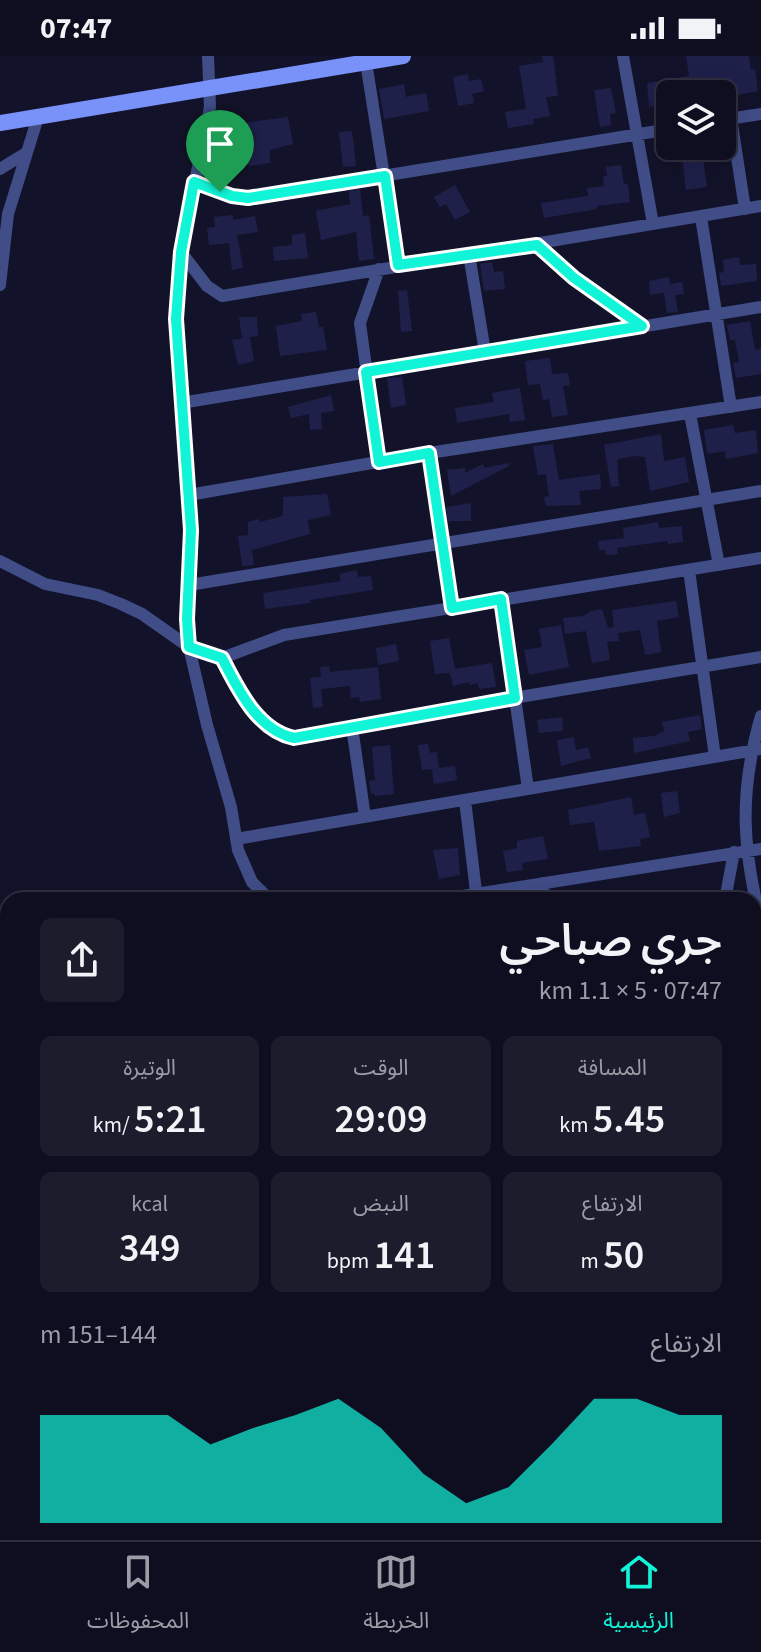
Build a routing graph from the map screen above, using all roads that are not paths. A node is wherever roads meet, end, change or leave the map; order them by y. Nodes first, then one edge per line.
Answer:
1 (208, 56) edge
2 (403, 56) edge
3 (623, 56) edge
4 (366, 62) junction
5 (210, 87) junction
6 (761, 114) edge
7 (38, 117) junction
8 (736, 118) edge
9 (0, 123) edge
10 (656, 131) edge
11 (637, 134) junction
12 (26, 153) junction
13 (735, 160) edge
14 (0, 169) edge
15 (385, 176) junction
16 (194, 182) junction
17 (761, 206) edge
18 (745, 209) junction
19 (701, 217) junction
20 (653, 224) junction
21 (537, 245) junction
22 (181, 252) junction
23 (469, 254) junction
24 (398, 265) junction
25 (379, 269) junction
26 (0, 285) edge
27 (761, 307) edge
28 (716, 314) junction
29 (642, 326) junction
30 (485, 352) junction
31 (366, 372) junction
32 (761, 402) edge
33 (181, 403) junction
34 (731, 407) junction
35 (690, 414) junction
36 (429, 453) junction
37 (379, 462) junction
38 (761, 491) edge
39 (189, 495) junction
40 (706, 500) junction
41 (442, 542) junction
42 (761, 558) edge
43 (0, 561) edge
44 (719, 565) junction
45 (689, 570) junction
46 (189, 585) junction
47 (501, 599) junction
48 (452, 608) junction
49 (189, 647) junction
50 (761, 657) edge
51 (222, 658) junction
52 (703, 667) junction
53 (515, 698) junction
54 (761, 716) edge
55 (352, 727) junction
56 (756, 750) edge
57 (715, 757) junction
58 (528, 789) junction
59 (465, 800) junction
60 (365, 817) junction
61 (236, 839) junction
62 (761, 849) edge
63 (740, 851) junction
64 (543, 883) junction
65 (262, 892) edge
66 (476, 892) edge
67 (501, 892) edge
68 (544, 892) edge
69 (727, 892) edge
70 (752, 892) edge

1 - 5 street
2 - 4 main road
3 - 11 street
4 - 5 main road
4 - 15 street
5 - 7 main road
5 - 16 street
6 - 8 street
7 - 9 main road
7 - 12 street
10 - 11 street
11 - 15 street
11 - 20 street
12 - 14 street
12 - 26 street
13 - 18 street
15 - 16 street
15 - 24 street
16 - 22 street
17 - 18 street
18 - 19 street
19 - 20 street
19 - 28 street
20 - 21 street
21 - 23 street
21 - 29 street
22 - 25 street
22 - 33 street
23 - 24 street
23 - 30 street
24 - 25 street
25 - 31 street
27 - 28 street
28 - 29 street
28 - 34 street
29 - 30 street
30 - 31 street
31 - 33 street
31 - 37 street
32 - 34 street
33 - 39 street
34 - 35 street
35 - 36 street
35 - 40 street
36 - 37 street
36 - 41 street
37 - 39 street
38 - 40 street
39 - 46 street
40 - 41 street
40 - 44 street
41 - 46 street
41 - 48 street
42 - 44 street
43 - 49 street
44 - 45 street
45 - 47 street
45 - 52 street
46 - 49 street
47 - 48 street
47 - 53 street
48 - 51 street
49 - 51 street
49 - 61 street
50 - 52 street
51 - 55 street
52 - 53 street
52 - 57 street
53 - 55 street
53 - 58 street
54 - 56 street
55 - 60 street
56 - 57 street
56 - 63 street
57 - 58 street
58 - 59 street
59 - 60 street
59 - 66 street
60 - 61 street
61 - 65 street
62 - 63 street
63 - 64 street
63 - 69 street
63 - 70 street
64 - 67 street
64 - 68 street

